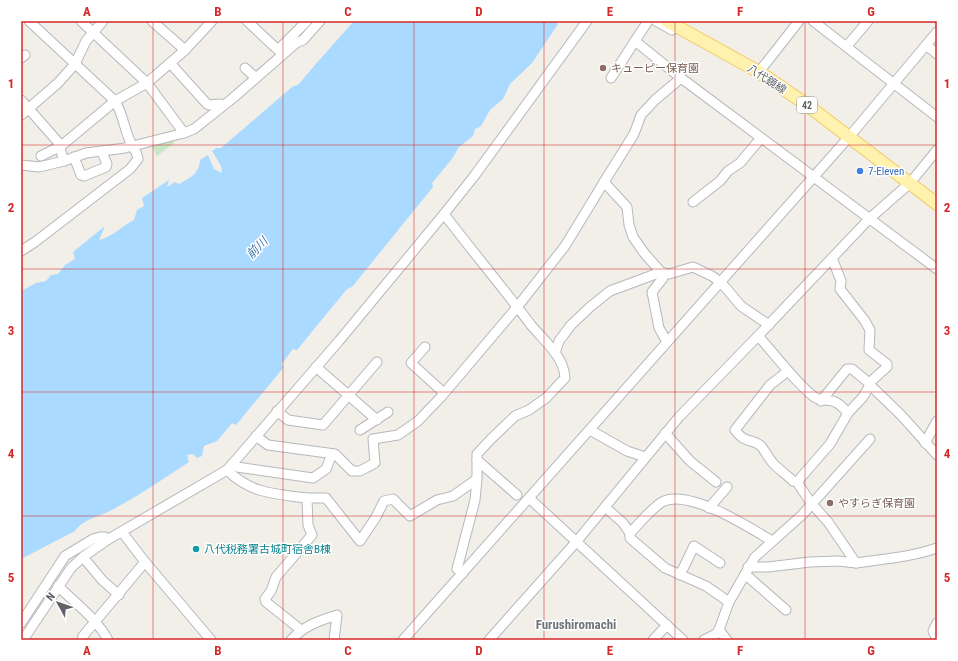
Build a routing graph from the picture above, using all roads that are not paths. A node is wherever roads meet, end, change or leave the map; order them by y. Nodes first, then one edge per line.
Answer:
1 (29, 21) edge
2 (81, 21) edge
3 (103, 21) edge
4 (152, 21) edge
5 (212, 21) edge
6 (247, 21) edge
7 (307, 21) edge
8 (320, 21) edge
9 (587, 21) edge
10 (648, 21) edge
11 (656, 21) edge
12 (799, 21) edge
13 (813, 21) edge
14 (868, 21) edge
15 (673, 24) edge
16 (93, 32) junction
17 (937, 32) edge
18 (635, 41) junction
19 (926, 45) junction
20 (846, 46) junction
21 (185, 50) junction
22 (937, 54) edge
23 (170, 63) junction
24 (75, 64) junction
25 (245, 68) dead end
26 (759, 72) junction
27 (256, 78) junction
28 (611, 78) dead end
29 (681, 78) junction
30 (147, 83) junction
31 (894, 83) junction
32 (21, 100) edge
33 (115, 101) junction
34 (222, 106) junction
35 (29, 108) junction
36 (21, 115) edge
37 (937, 117) edge
38 (184, 133) junction
39 (849, 137) junction
40 (761, 138) junction
41 (60, 146) junction
42 (133, 146) junction
43 (937, 150) edge
44 (102, 152) junction
45 (41, 156) dead end
46 (74, 157) junction
47 (64, 161) junction
48 (21, 165) edge
49 (814, 177) junction
50 (604, 182) junction
51 (910, 184) junction
52 (693, 202) dead end
53 (937, 204) edge
54 (444, 214) junction
55 (869, 219) junction
56 (21, 251) edge
57 (832, 258) junction
58 (937, 268) edge
59 (661, 272) junction
60 (720, 282) junction
61 (518, 306) junction
62 (769, 325) junction
63 (758, 336) junction
64 (667, 342) junction
65 (425, 347) dead end
66 (555, 354) junction
67 (377, 362) dead end
68 (316, 367) junction
69 (788, 371) junction
70 (869, 384) junction
71 (444, 393) junction
72 (348, 394) junction
73 (821, 401) junction
74 (278, 411) junction
75 (388, 412) dead end
76 (848, 413) junction
77 (377, 420) junction
78 (937, 421) edge
79 (360, 430) dead end
80 (590, 430) junction
81 (665, 433) junction
82 (256, 436) junction
83 (870, 439) dead end
84 (925, 443) junction
85 (332, 454) junction
86 (937, 456) edge
87 (644, 458) junction
88 (477, 460) junction
89 (229, 467) junction
90 (477, 478) junction
91 (716, 482) dead end
92 (797, 482) junction
93 (727, 487) dead end
94 (517, 495) dead end
95 (307, 498) junction
96 (529, 498) junction
97 (812, 503) junction
98 (605, 507) junction
99 (709, 508) junction
100 (122, 532) junction
101 (630, 533) junction
102 (107, 540) junction
103 (772, 540) junction
104 (577, 541) junction
105 (937, 548) edge
106 (83, 557) junction
107 (145, 562) junction
108 (720, 563) dead end
109 (856, 563) junction
110 (747, 570) junction
111 (463, 573) junction
112 (680, 575) junction
113 (58, 586) junction
114 (118, 595) junction
115 (729, 602) junction
116 (786, 610) dead end
117 (95, 622) junction
118 (937, 622) edge
119 (21, 623) edge
120 (667, 625) junction
121 (301, 630) junction
122 (719, 630) junction
123 (937, 639) edge
124 (23, 640) edge
125 (82, 640) edge
126 (108, 640) edge
127 (211, 640) edge
128 (291, 640) edge
129 (334, 640) edge
130 (403, 640) edge
131 (489, 640) edge
132 (653, 640) edge
133 (683, 640) edge
134 (704, 640) edge
135 (727, 640) edge

1 - 24 street
2 - 16 street
3 - 16 street
4 - 21 street
5 - 21 street
6 - 7 street
8 - 27 street
9 - 54 street
10 - 18 street
11 - 15 street
12 - 26 street
13 - 20 street
14 - 20 street
15 - 26 main road, 八代鏡線 / 42
16 - 24 street
16 - 30 street
17 - 19 street
18 - 28 street
18 - 29 street
19 - 22 street
19 - 31 street
20 - 31 street
21 - 23 street
23 - 30 street
23 - 34 street
24 - 33 street
24 - 35 street
25 - 27 street
26 - 39 main road, 八代鏡線 / 42
27 - 34 street
29 - 40 street
29 - 50 street
30 - 33 street
30 - 38 street
31 - 37 street
31 - 39 street
32 - 35 street
33 - 41 street
33 - 42 street
34 - 38 street
35 - 36 street
35 - 41 street
38 - 42 street
39 - 49 street
39 - 51 main road, 八代鏡線 / 42
40 - 49 street
40 - 52 street
41 - 45 street
41 - 47 street
42 - 44 street
42 - 56 street
43 - 51 street
44 - 46 street
44 - 46 street
46 - 47 street
47 - 48 street
49 - 55 street
49 - 60 street
50 - 59 street
50 - 61 street
51 - 53 main road, 八代鏡線 / 42
51 - 55 street
54 - 61 street
54 - 68 street
55 - 57 street
55 - 58 street
57 - 62 street
57 - 70 street
59 - 60 street
59 - 64 street
59 - 66 street
60 - 62 street
60 - 64 street
61 - 66 street
61 - 71 street
62 - 63 street
63 - 69 street
63 - 81 street
64 - 80 street
65 - 71 street
66 - 88 street
67 - 72 street
68 - 72 street
68 - 74 street
69 - 73 street
69 - 92 street
70 - 73 street
70 - 76 street
70 - 84 street
71 - 85 street
72 - 74 street
72 - 77 street
73 - 76 street
74 - 82 street
75 - 77 street
76 - 92 street
77 - 79 street
78 - 84 street
80 - 87 street
80 - 96 street
81 - 87 street
81 - 91 street
82 - 85 street
82 - 89 street
83 - 97 street
84 - 86 street
85 - 89 street
87 - 98 street
88 - 90 street
88 - 94 street
89 - 95 street
89 - 100 street
90 - 95 street
90 - 111 street
92 - 97 street
93 - 99 street
95 - 121 street
96 - 104 street
96 - 111 street
97 - 103 street
97 - 109 street
98 - 101 street
98 - 104 street
99 - 101 street
99 - 103 street
100 - 102 street
100 - 107 street
101 - 112 street
102 - 106 street
102 - 119 street
103 - 110 street
104 - 120 street
104 - 131 street
105 - 109 street
106 - 113 street
106 - 114 street
107 - 114 street
107 - 127 street
108 - 112 street
109 - 110 street
110 - 115 street
110 - 116 street
111 - 130 street
112 - 115 street
113 - 117 street
113 - 124 street
114 - 117 street
115 - 122 street
117 - 125 street
117 - 126 street
118 - 123 street
120 - 132 street
120 - 133 street
121 - 128 street
121 - 129 street
122 - 134 street
122 - 135 street

